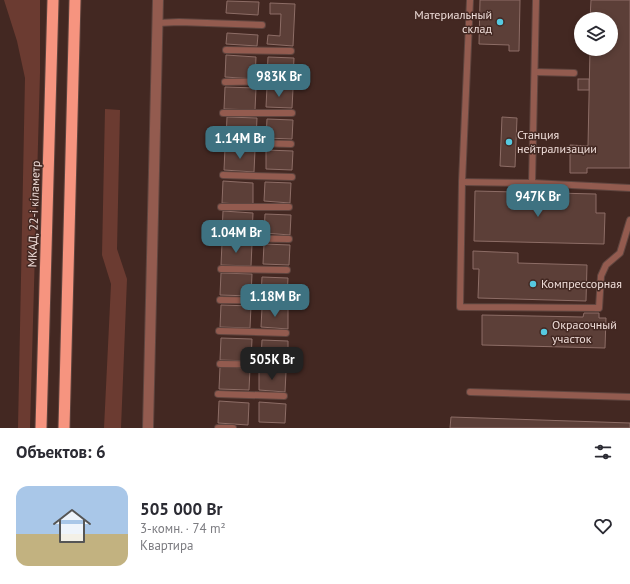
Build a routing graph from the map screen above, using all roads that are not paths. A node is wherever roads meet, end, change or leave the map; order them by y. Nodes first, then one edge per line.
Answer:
1 (53, 0) edge
2 (75, 0) edge
3 (158, 0) edge
4 (470, 0) edge
5 (536, 0) edge
6 (158, 23) junction
7 (262, 25) dead end
8 (226, 50) dead end
9 (291, 51) dead end
10 (535, 72) junction
11 (574, 74) dead end
12 (293, 81) dead end
13 (225, 82) dead end
14 (224, 113) dead end
15 (292, 113) dead end
16 (224, 142) dead end
17 (292, 144) dead end
18 (223, 175) dead end
19 (292, 177) dead end
20 (462, 182) junction
21 (532, 183) junction
22 (630, 188) edge
23 (221, 207) dead end
24 (289, 207) dead end
25 (630, 220) edge
26 (222, 238) dead end
27 (289, 239) dead end
28 (221, 269) dead end
29 (288, 270) dead end
30 (220, 300) dead end
31 (287, 301) dead end
32 (219, 331) dead end
33 (286, 332) dead end
34 (220, 364) dead end
35 (284, 365) dead end
36 (470, 392) dead end
37 (218, 394) dead end
38 (284, 396) dead end
39 (630, 397) edge
40 (40, 428) edge
41 (64, 428) edge
42 (148, 428) edge
43 (218, 428) edge
44 (233, 428) edge

1 - 40 highway, МКАД, 22-і кіламетр
2 - 41 highway
3 - 6 street
4 - 20 lane
5 - 10 lane
6 - 7 lane
6 - 42 street
8 - 9 lane
10 - 11 lane
10 - 21 lane
12 - 13 lane
14 - 15 lane
16 - 17 lane
18 - 19 lane
20 - 21 lane
20 - 25 lane
21 - 22 lane
23 - 24 lane
26 - 27 lane
28 - 29 lane
30 - 31 lane
32 - 33 lane
34 - 35 lane
36 - 39 lane
37 - 38 lane
43 - 44 lane

